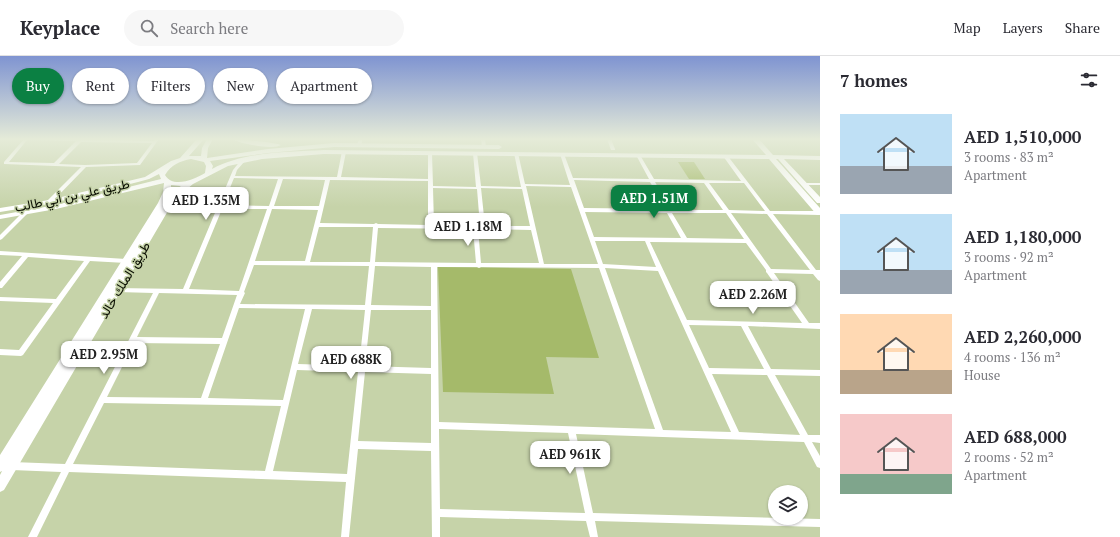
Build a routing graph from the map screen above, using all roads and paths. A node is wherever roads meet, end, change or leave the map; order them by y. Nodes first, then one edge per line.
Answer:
1 (7, 161) edge
2 (58, 161) edge
3 (140, 161) edge
4 (175, 161) edge
5 (208, 161) edge
6 (221, 161) edge
7 (240, 161) edge
8 (242, 161) edge
9 (342, 161) edge
10 (430, 161) edge
11 (476, 161) edge
12 (518, 161) edge
13 (565, 161) edge
14 (641, 161) edge
15 (729, 161) edge
16 (778, 161) edge
17 (780, 161) edge
18 (55, 164) junction
19 (230, 164) junction
20 (85, 166) junction
21 (165, 168) junction
22 (208, 173) junction
23 (232, 177) junction
24 (281, 177) junction
25 (328, 178) junction
26 (338, 178) junction
27 (571, 179) junction
28 (431, 180) junction
29 (167, 181) junction
30 (652, 181) junction
31 (192, 182) junction
32 (706, 182) junction
33 (745, 182) junction
34 (804, 184) junction
35 (820, 184) edge
36 (524, 186) junction
37 (574, 186) junction
38 (431, 187) junction
39 (478, 188) junction
40 (167, 192) junction
41 (178, 192) junction
42 (820, 201) edge
43 (49, 202) junction
44 (221, 207) junction
45 (271, 207) junction
46 (321, 208) junction
47 (0, 210) edge
48 (582, 210) junction
49 (670, 211) junction
50 (726, 212) junction
51 (768, 212) junction
52 (820, 213) edge
53 (24, 214) junction
54 (0, 217) edge
55 (316, 225) junction
56 (376, 225) junction
57 (432, 226) junction
58 (475, 226) junction
59 (483, 227) junction
60 (534, 228) junction
61 (0, 238) edge
62 (592, 239) junction
63 (647, 240) junction
64 (685, 240) junction
65 (747, 241) junction
66 (0, 253) edge
67 (26, 255) junction
68 (88, 259) junction
69 (126, 260) junction
70 (253, 263) junction
71 (307, 264) junction
72 (373, 265) junction
73 (434, 266) junction
74 (479, 266) junction
75 (542, 266) junction
76 (601, 266) junction
77 (661, 269) junction
78 (768, 271) junction
79 (817, 272) edge
80 (820, 279) edge
81 (0, 286) edge
82 (118, 290) junction
83 (157, 291) junction
84 (185, 291) junction
85 (242, 293) junction
86 (0, 299) edge
87 (57, 301) junction
88 (237, 306) junction
89 (308, 307) junction
90 (369, 307) junction
91 (434, 308) junction
92 (685, 322) junction
93 (743, 324) junction
94 (808, 326) junction
95 (820, 326) edge
96 (132, 340) junction
97 (225, 340) junction
98 (0, 352) edge
99 (294, 367) junction
100 (362, 369) junction
101 (435, 371) junction
102 (707, 371) junction
103 (769, 372) junction
104 (820, 373) edge
105 (102, 400) junction
106 (204, 401) junction
107 (285, 403) junction
108 (435, 425) junction
109 (571, 430) junction
110 (660, 433) junction
111 (737, 436) junction
112 (806, 439) junction
113 (820, 439) edge
114 (354, 445) junction
115 (436, 447) junction
116 (820, 464) edge
117 (0, 466) edge
118 (12, 466) junction
119 (68, 468) junction
120 (268, 475) junction
121 (351, 478) junction
122 (0, 486) edge
123 (436, 513) junction
124 (589, 516) junction
125 (820, 523) edge
126 (32, 537) edge
127 (345, 537) edge
128 (436, 537) edge
129 (594, 537) edge

1 - 18 street
2 - 18 street
3 - 20 street
4 - 21 main road, طريق علي بن أبي طالب
5 - 22 main road
6 - 19 main road
7 - 19 main road
8 - 23 street
9 - 26 street
10 - 28 street
11 - 39 street
12 - 36 street
13 - 27 street
14 - 30 street
15 - 33 street
16 - 52 main road
17 - 34 main road
18 - 20 street
19 - 22 main road
20 - 43 street
21 - 29 main road, طريق الملك خالد
21 - 43 main road, طريق علي بن أبي طالب
22 - 31 main road, طريق الملك خالد
23 - 24 street
23 - 44 street
24 - 25 street
24 - 45 street
25 - 26 street
25 - 46 street
26 - 28 street
27 - 30 street
27 - 37 street
28 - 38 street
29 - 31 main road, طريق علي بن أبي طالب
29 - 40 main road, طريق الملك خالد
29 - 53 main road, طريق علي بن أبي طالب
30 - 32 street
30 - 49 street
31 - 41 main road, طريق الملك خالد
32 - 33 street
32 - 50 street
33 - 51 street
34 - 35 street
34 - 42 main road
36 - 37 street
36 - 39 street
36 - 60 street
37 - 48 street
38 - 39 street
38 - 57 street
39 - 59 street
40 - 41 main road
40 - 69 main road, طريق الملك خالد
41 - 82 main road, طريق الملك خالد
43 - 47 main road, طريق علي بن أبي طالب
44 - 45 street
44 - 84 street
45 - 46 street
45 - 70 street
46 - 55 street
48 - 49 street
48 - 62 street
49 - 50 street
49 - 64 street
50 - 51 street
50 - 65 street
51 - 52 street
51 - 79 street
53 - 54 main road, طريق علي بن أبي طالب
53 - 61 street
55 - 56 street
55 - 71 street
56 - 57 street
56 - 72 street
57 - 58 street
58 - 59 street
58 - 74 street
59 - 60 street
60 - 75 street
62 - 63 street
62 - 76 street
63 - 64 street
63 - 77 street
64 - 65 street
65 - 78 street
66 - 67 street
67 - 68 street
67 - 81 street
68 - 69 street
68 - 87 street
69 - 117 main road, طريق الملك خالد
70 - 71 street
70 - 85 street
71 - 72 street
72 - 73 street
72 - 90 street
73 - 74 street
73 - 91 street
74 - 75 street
75 - 76 street
76 - 77 street
76 - 110 street
77 - 92 street
78 - 79 street
78 - 94 street
79 - 80 street
82 - 83 street
82 - 118 main road, طريق الملك خالد
83 - 84 street
83 - 96 street
84 - 85 street
85 - 88 street
86 - 87 street
87 - 98 street
88 - 89 street
88 - 97 street
89 - 90 street
89 - 99 street
90 - 91 street
90 - 100 street
91 - 101 street
92 - 93 street
92 - 102 street
93 - 94 street
93 - 103 street
94 - 95 street
96 - 97 street
96 - 105 street
97 - 106 street
99 - 100 street
99 - 107 street
100 - 101 street
100 - 114 street
101 - 108 street
102 - 103 street
102 - 111 street
103 - 104 street
103 - 112 street
105 - 106 street
105 - 119 street
106 - 107 street
107 - 120 street
108 - 109 street
108 - 115 street
109 - 110 street
109 - 124 street
110 - 111 street
111 - 112 street
112 - 113 street
112 - 116 street
114 - 115 street
114 - 121 street
115 - 123 street
118 - 119 street
118 - 122 main road, طريق الملك خالد
119 - 120 street
119 - 126 street
120 - 121 street
121 - 127 street
123 - 124 street
123 - 128 street
124 - 125 street
124 - 129 street

